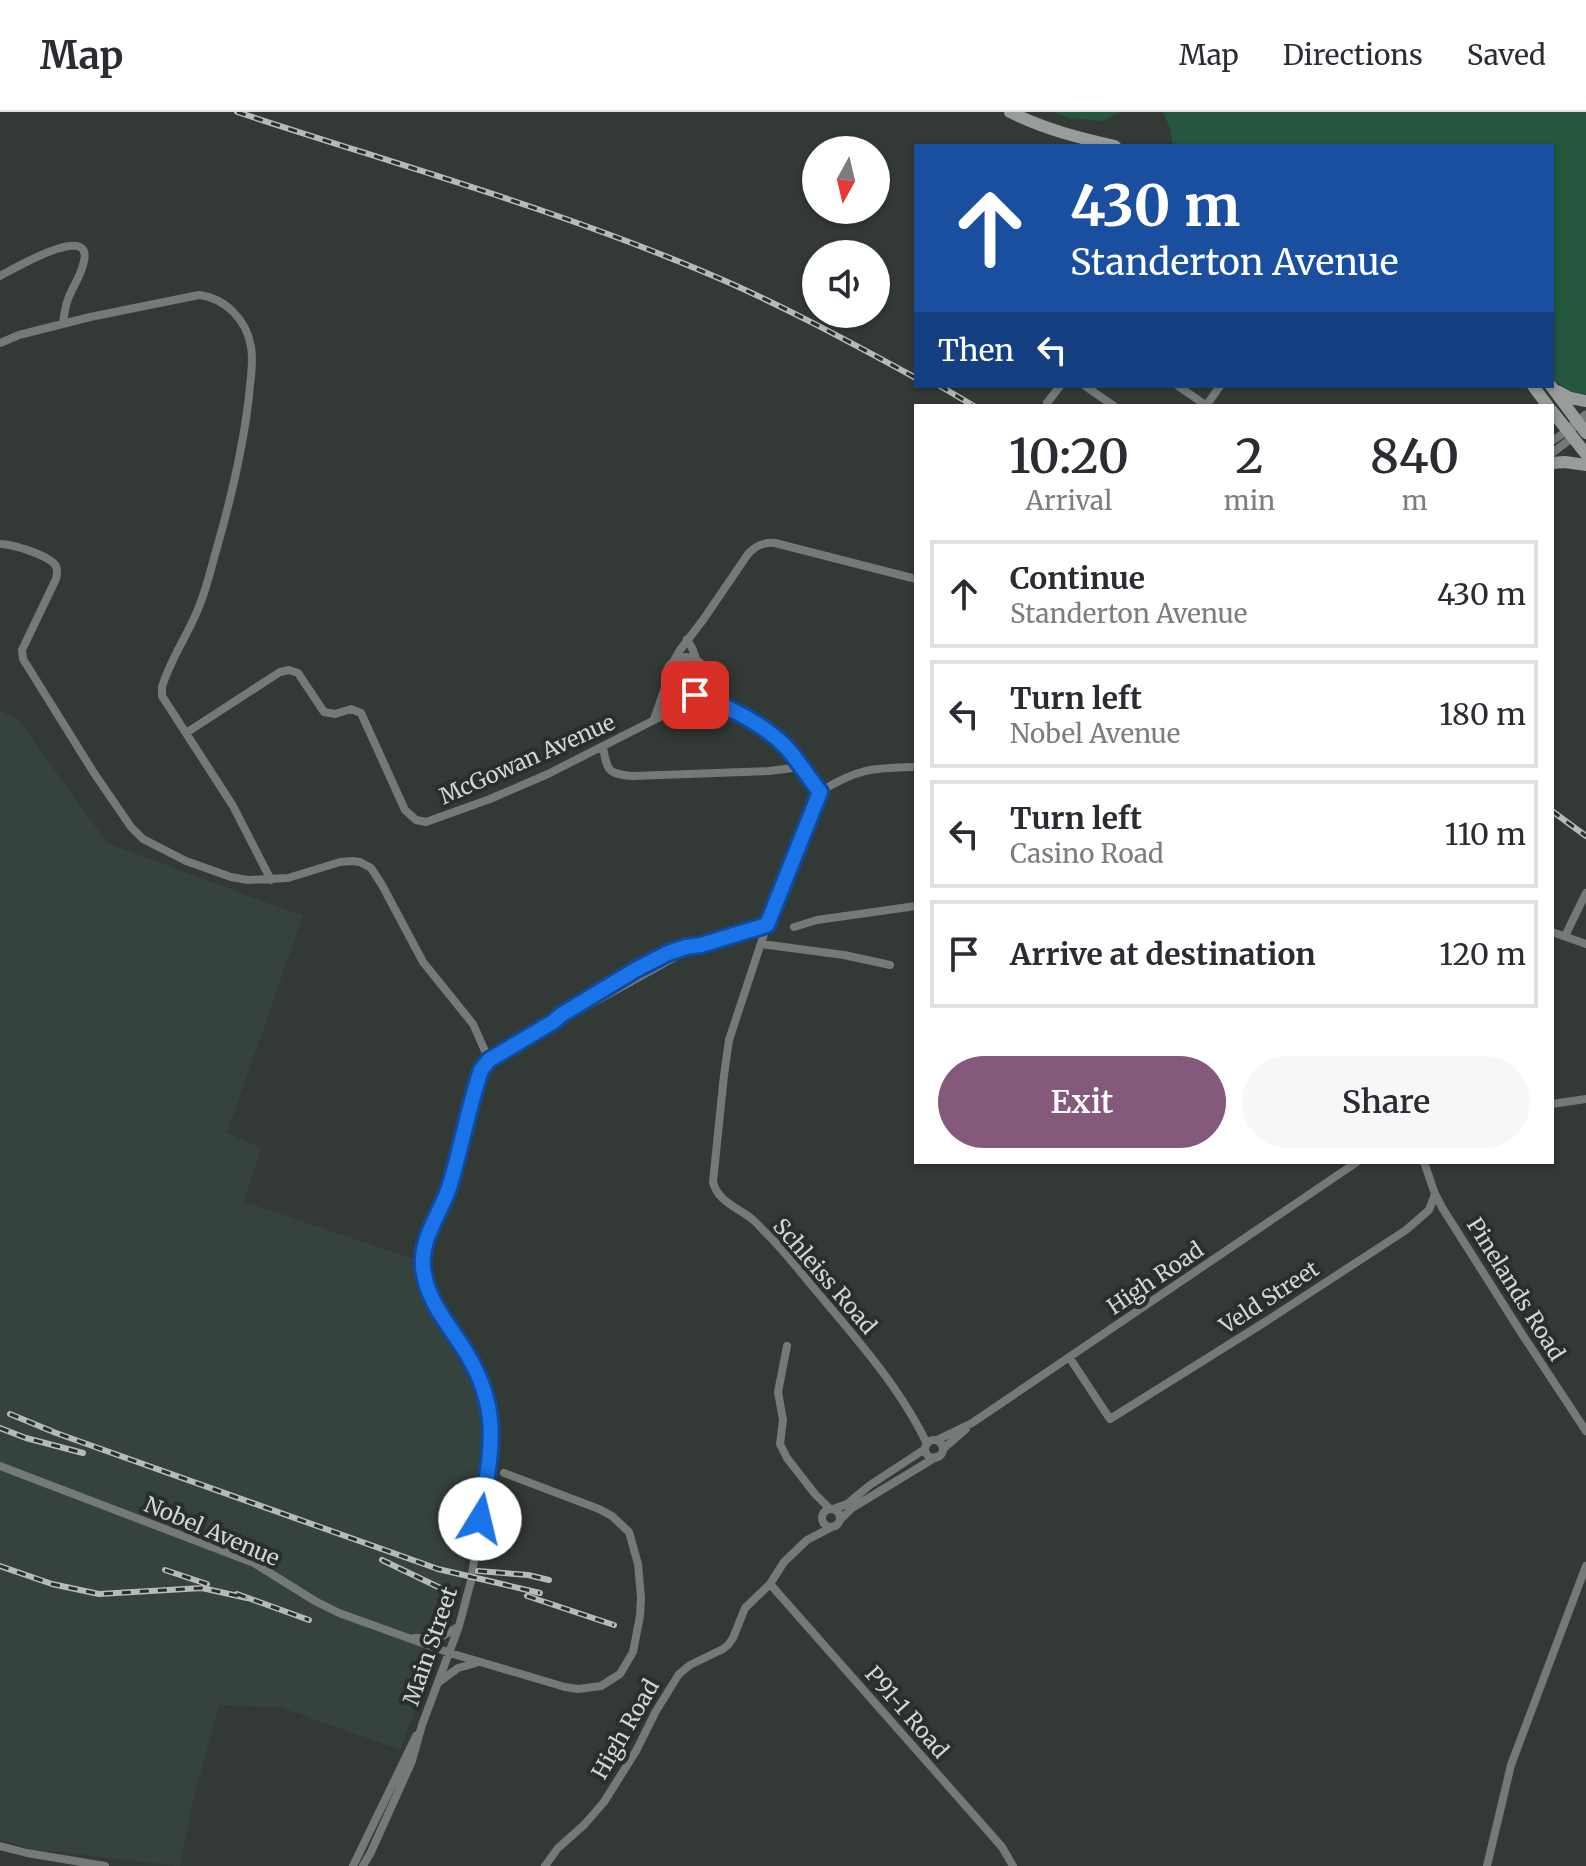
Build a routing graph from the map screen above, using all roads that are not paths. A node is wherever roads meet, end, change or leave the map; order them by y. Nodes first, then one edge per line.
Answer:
1 (1010, 112) edge
2 (1106, 144) edge
3 (0, 276) edge
4 (63, 324) junction
5 (0, 343) edge
6 (1058, 388) edge
7 (1088, 388) edge
8 (1181, 388) edge
9 (1553, 388) edge
10 (1554, 388) edge
11 (1586, 401) edge
12 (1047, 403) dead end
13 (1111, 404) edge
14 (1203, 404) edge
15 (1554, 414) edge
16 (1584, 426) edge
17 (1570, 434) junction
18 (1554, 440) edge
19 (1554, 451) edge
20 (1586, 454) edge
21 (1554, 463) edge
22 (1586, 465) edge
23 (0, 544) edge
24 (914, 578) edge
25 (687, 639) junction
26 (696, 659) junction
27 (672, 664) junction
28 (706, 680) junction
29 (667, 682) junction
30 (662, 696) junction
31 (691, 696) junction
32 (679, 705) junction
33 (731, 709) junction
34 (654, 719) junction
35 (186, 733) junction
36 (603, 747) junction
37 (801, 767) junction
38 (914, 767) edge
39 (820, 792) junction
40 (271, 880) junction
41 (1586, 893) edge
42 (914, 906) edge
43 (767, 925) junction
44 (794, 927) dead end
45 (1554, 933) edge
46 (1565, 936) junction
47 (761, 944) junction
48 (1586, 944) edge
49 (890, 965) dead end
50 (489, 1060) junction
51 (1586, 1099) edge
52 (1554, 1104) edge
53 (1354, 1164) edge
54 (1426, 1164) edge
55 (1435, 1194) junction
56 (787, 1346) dead end
57 (1069, 1357) junction
58 (972, 1423) junction
59 (1586, 1431) edge
60 (931, 1443) junction
61 (943, 1449) junction
62 (936, 1457) junction
63 (0, 1466) edge
64 (504, 1473) dead end
65 (827, 1513) junction
66 (836, 1523) junction
67 (807, 1540) junction
68 (1586, 1566) edge
69 (770, 1584) junction
70 (458, 1630) junction
71 (406, 1637) junction
72 (450, 1653) junction
73 (476, 1661) junction
74 (437, 1683) junction
75 (422, 1725) junction
76 (0, 1846) edge
77 (105, 1866) edge
78 (353, 1866) edge
79 (366, 1866) edge
80 (545, 1866) edge
81 (1013, 1866) edge
82 (1487, 1866) edge

1 - 2 main road
3 - 4 street
4 - 5 street
4 - 35 street
6 - 12 street
7 - 13 street
8 - 14 street
9 - 16 main road
10 - 11 main road
15 - 17 main road
16 - 17 street
17 - 18 street
17 - 19 street
17 - 20 main road
21 - 22 main road
23 - 40 street
24 - 25 street
25 - 26 street
25 - 27 street
26 - 27 street
26 - 28 street
27 - 29 street
28 - 31 street
28 - 33 street
29 - 30 street
29 - 31 street
30 - 32 street
30 - 34 street
31 - 32 street, McGowan Avenue
31 - 33 street
32 - 34 street, McGowan Avenue
33 - 37 street
34 - 36 street, McGowan Avenue
35 - 36 street, McGowan Avenue
35 - 40 street
36 - 37 street
37 - 39 street
38 - 39 street
39 - 43 street
40 - 50 street
41 - 46 street
42 - 44 street
43 - 47 street
43 - 50 street
45 - 46 street
46 - 48 street
47 - 49 street
47 - 60 street, Schleiss Road
50 - 70 street, Main Street
51 - 52 street
53 - 57 street, High Road
54 - 55 street, Pinelands Road
55 - 57 street, Veld Street
55 - 59 street, Pinelands Road
56 - 65 street
57 - 58 street, High Road
58 - 60 street, High Road
58 - 61 street, High Road
60 - 61 street, Schleiss Road
60 - 62 street
60 - 65 street, High Road
61 - 62 street, High Road
62 - 66 street, High Road
63 - 71 street, Nobel Avenue
64 - 73 street, Nobel Avenue
65 - 66 street
65 - 66 street
65 - 67 street, High Road
66 - 67 street, High Road
67 - 69 street, High Road
68 - 82 street
69 - 80 street, High Road
69 - 81 street, P91-1 Road
70 - 71 street
70 - 72 street, Main Street
70 - 73 street
71 - 72 street, Nobel Avenue
72 - 73 street, Nobel Avenue
72 - 74 street, Main Street
73 - 74 street
74 - 75 street, Main Street
75 - 78 street, Main Street
75 - 79 street, Main Street
76 - 77 street

